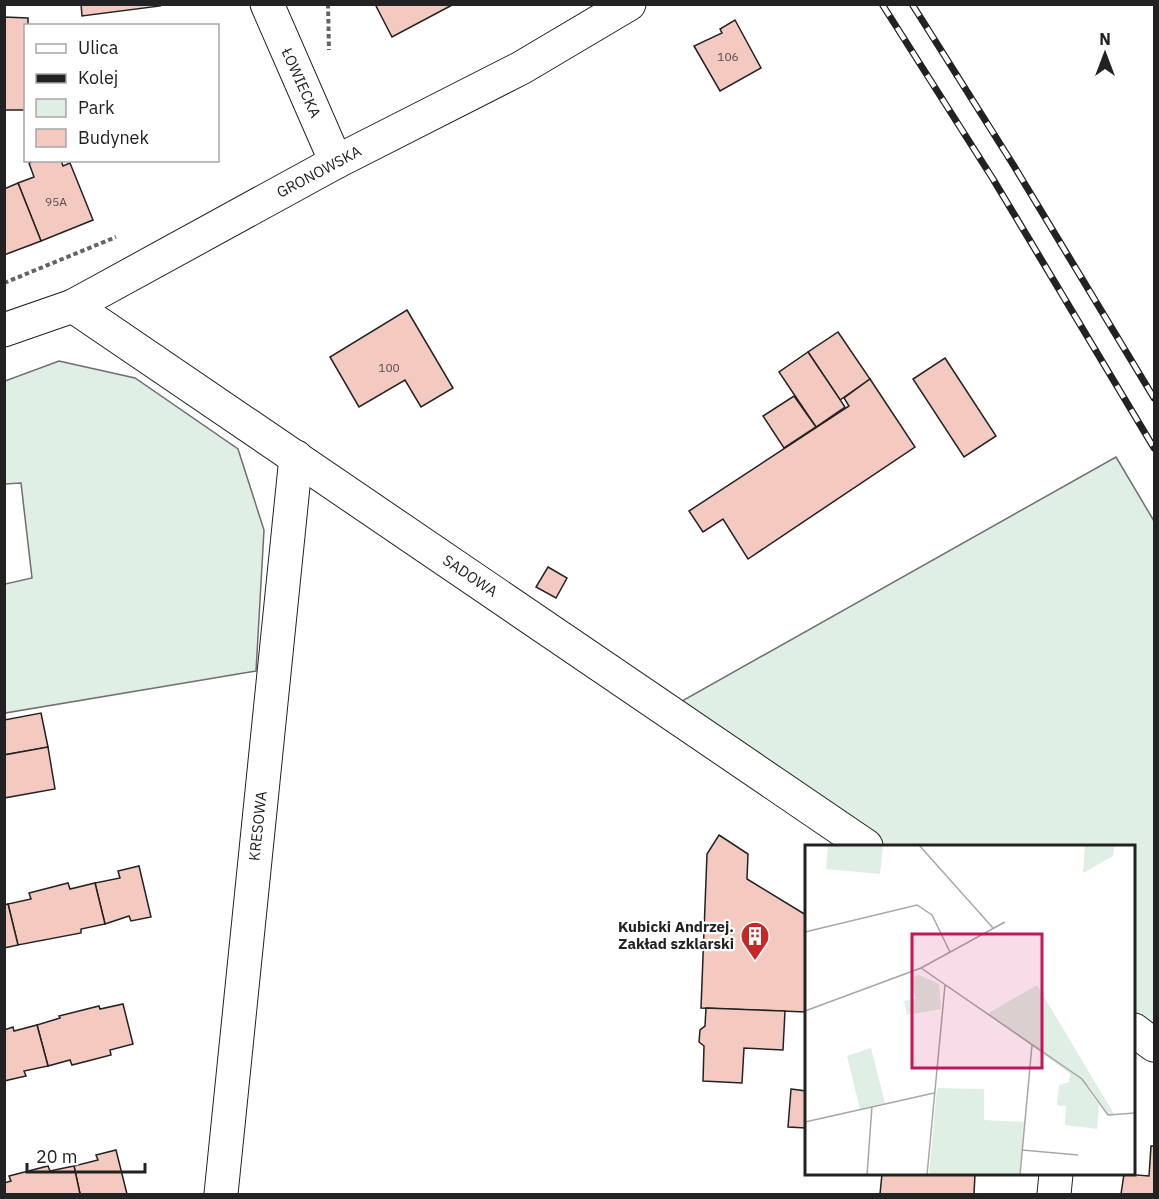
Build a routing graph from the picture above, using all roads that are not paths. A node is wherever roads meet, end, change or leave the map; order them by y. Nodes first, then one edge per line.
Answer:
1 (267, 4) edge
2 (629, 4) edge
3 (336, 162) junction
4 (73, 306) junction
5 (4, 330) edge
6 (296, 458) junction
7 (865, 845) edge
8 (1135, 1031) edge
9 (1155, 1045) edge
10 (1056, 1175) edge
11 (221, 1194) edge
12 (1054, 1194) edge

1 - 3 street, ŁOWIECKA
2 - 3 street, GRONOWSKA
3 - 4 street, GRONOWSKA
4 - 5 street, GRONOWSKA
4 - 6 street, SADOWA
6 - 7 street, SADOWA
6 - 11 street, KRESOWA
8 - 9 street
10 - 12 street

